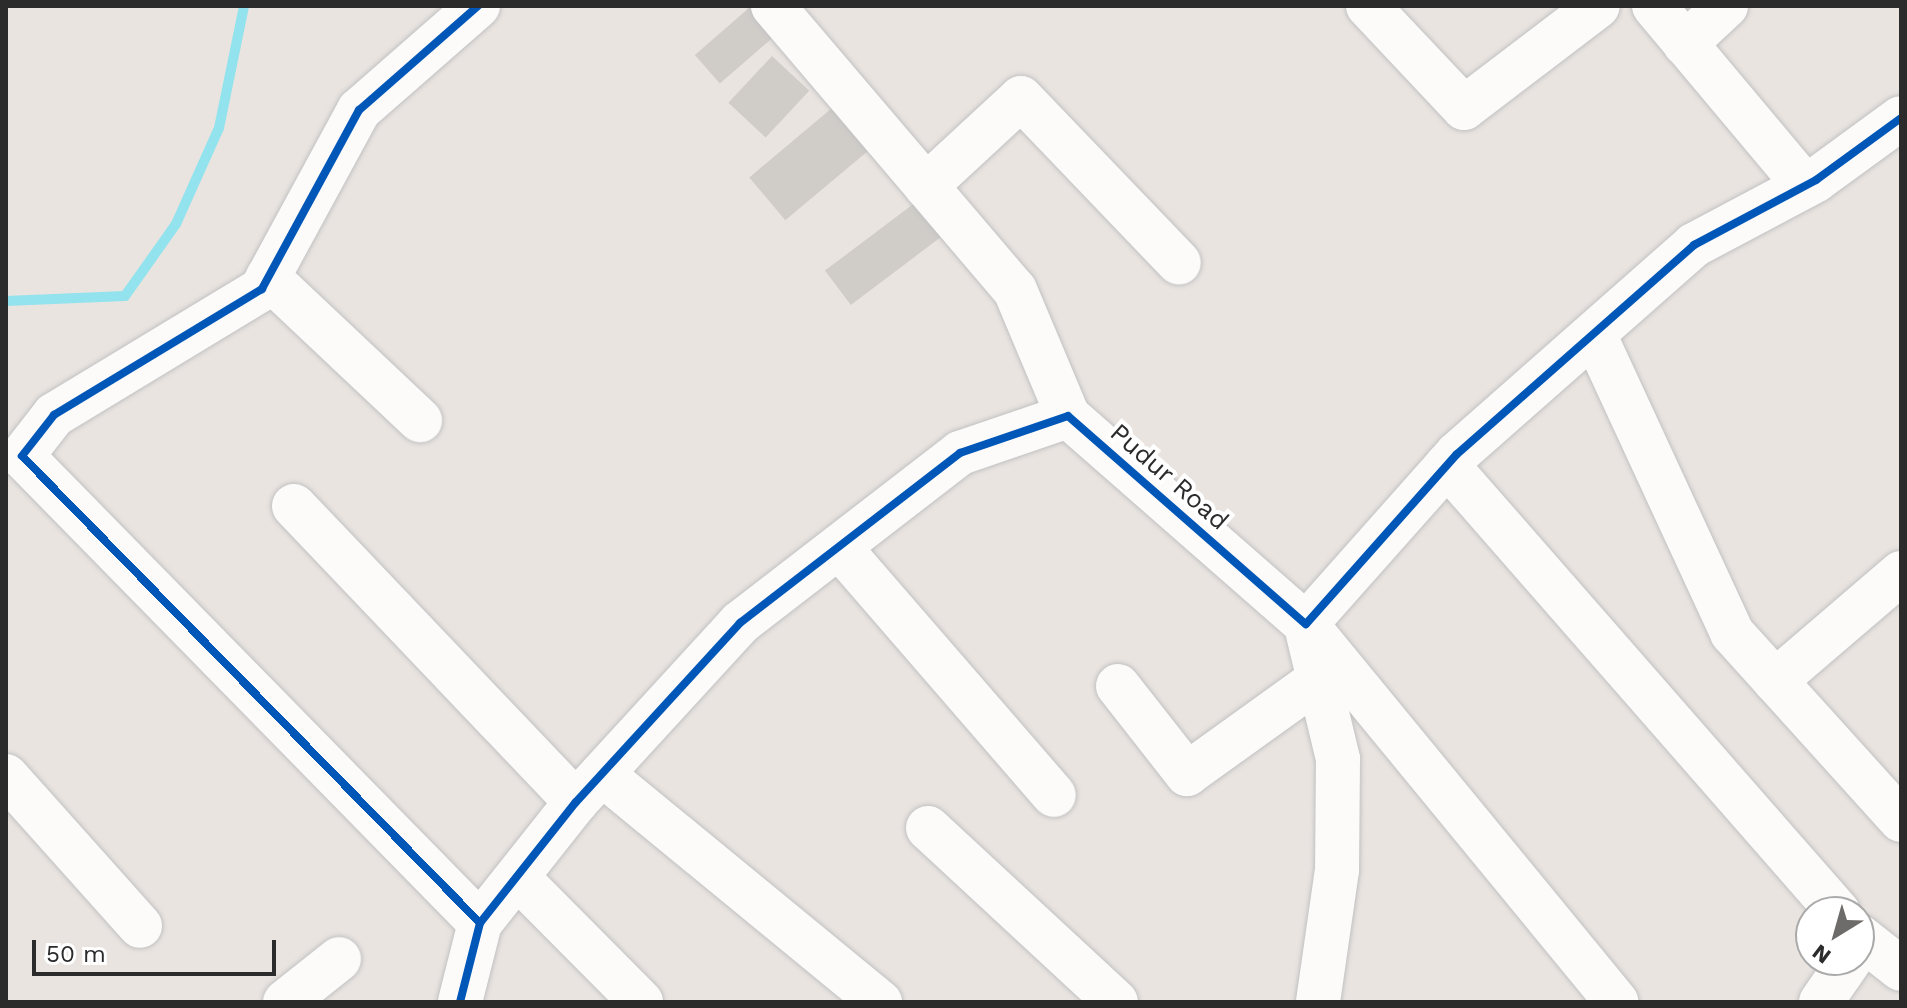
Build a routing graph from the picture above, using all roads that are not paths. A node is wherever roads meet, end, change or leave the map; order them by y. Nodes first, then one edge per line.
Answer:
1 (478, 6) edge
2 (773, 6) edge
3 (1368, 6) edge
4 (1598, 6) edge
5 (1654, 6) edge
6 (1726, 6) edge
7 (1685, 44) junction
8 (1901, 118) edge
9 (926, 186) junction
10 (1805, 186) junction
11 (1179, 263) dead end
12 (268, 277) junction
13 (1594, 334) junction
14 (1068, 416) junction
15 (420, 420) dead end
16 (14, 459) edge
17 (1447, 465) junction
18 (294, 506) dead end
19 (839, 547) junction
20 (1901, 573) edge
21 (1306, 624) junction
22 (1319, 679) junction
23 (1775, 681) junction
24 (1118, 686) dead end
25 (6, 776) edge
26 (589, 788) junction
27 (1054, 795) dead end
28 (1901, 820) edge
29 (928, 828) dead end
30 (517, 877) junction
31 (1817, 896) edge
32 (480, 923) junction
33 (140, 926) dead end
34 (1875, 952) edge
35 (339, 959) dead end
36 (1901, 969) edge
37 (1835, 976) edge
38 (285, 1002) edge
39 (460, 1002) edge
40 (641, 1002) edge
41 (880, 1002) edge
42 (1116, 1002) edge
43 (1318, 1002) edge
44 (1616, 1002) edge
45 (1821, 1002) edge

1 - 12 street
2 - 9 street
3 - 4 street
5 - 7 street
6 - 7 street
7 - 10 street
8 - 10 street
9 - 11 street
9 - 14 street
10 - 13 street
12 - 15 street
12 - 16 street
13 - 17 street
13 - 23 street
14 - 19 street
14 - 21 street, Pudur Road
16 - 32 street
17 - 21 street
17 - 31 street
18 - 26 street
19 - 26 street
19 - 27 street
20 - 23 street
21 - 22 street
21 - 44 street, Pudur Road
22 - 24 street
22 - 43 street
23 - 28 street
25 - 33 street
26 - 30 street
26 - 41 street
29 - 42 street
30 - 32 street
30 - 40 street
32 - 39 street
34 - 36 street
35 - 38 street
37 - 45 street

